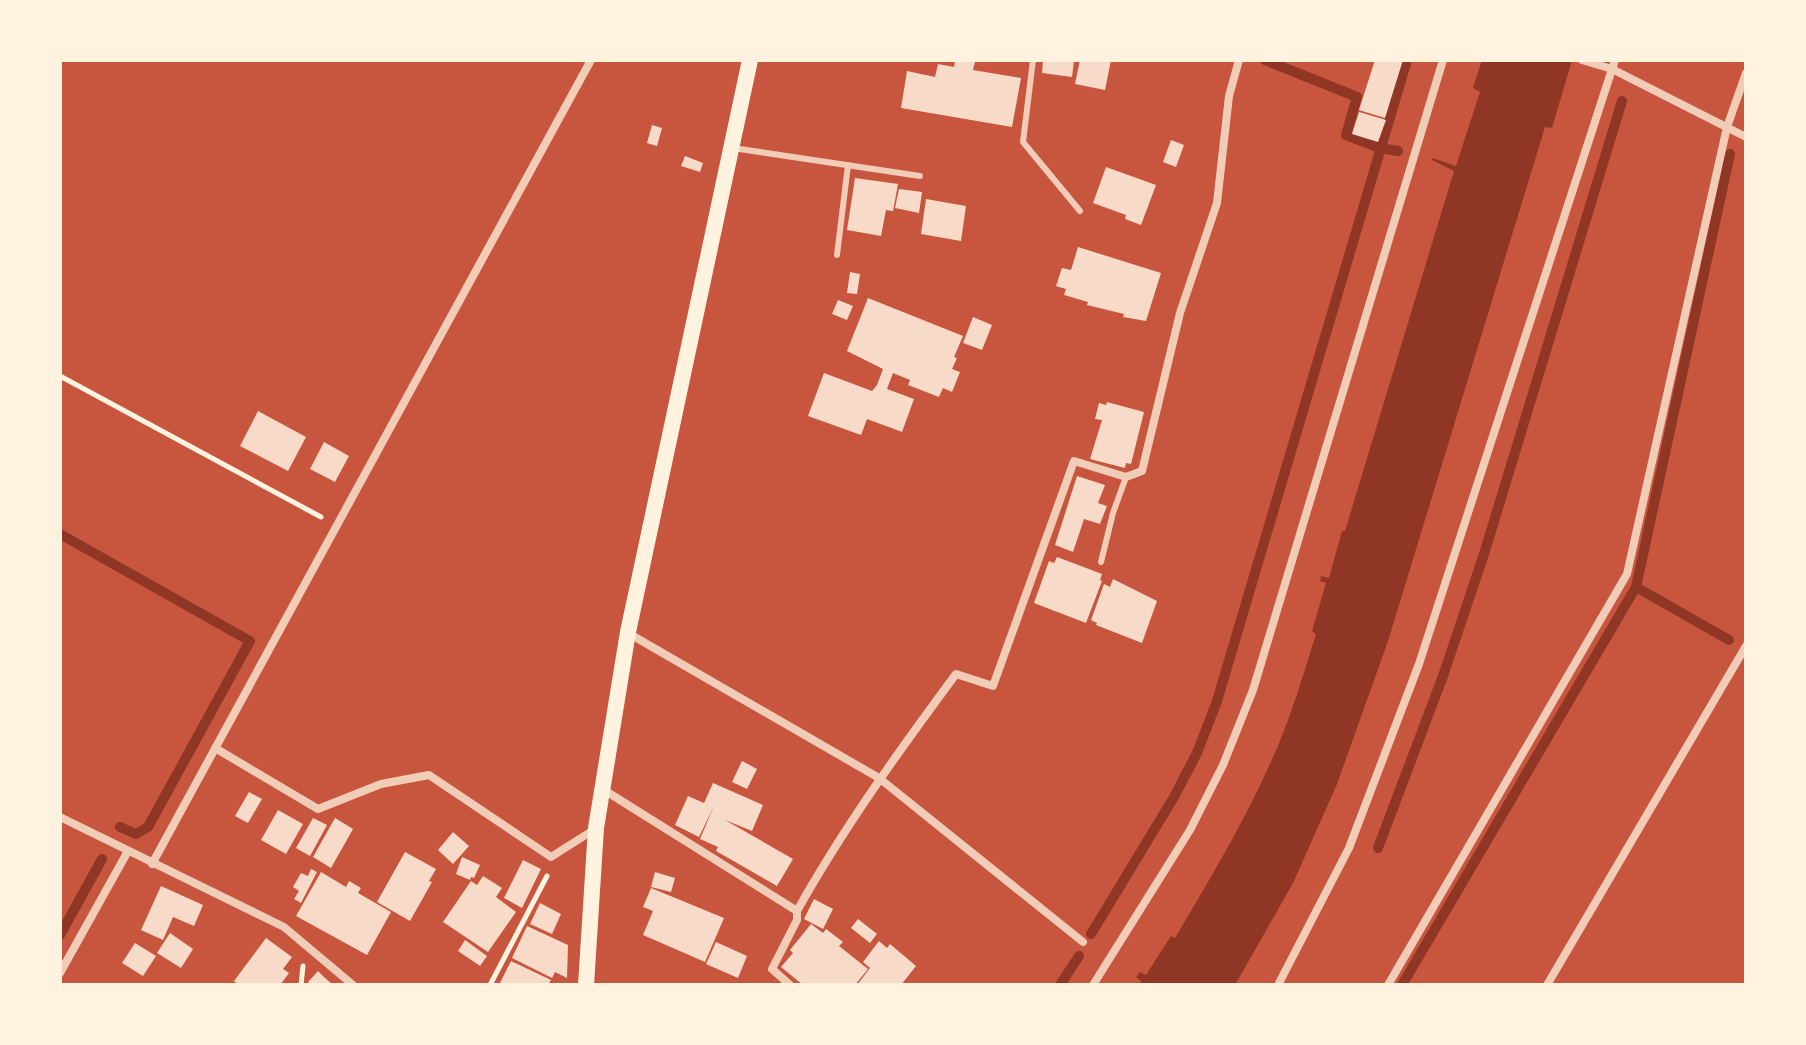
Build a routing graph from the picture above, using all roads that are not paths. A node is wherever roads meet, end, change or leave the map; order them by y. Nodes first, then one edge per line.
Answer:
1 (591, 60) edge
2 (750, 60) edge
3 (1033, 60) edge
4 (1239, 60) edge
5 (1443, 60) edge
6 (1582, 60) edge
7 (1611, 65) edge
8 (1746, 73) edge
9 (1727, 127) junction
10 (1746, 136) edge
11 (732, 147) junction
12 (848, 165) junction
13 (920, 176) dead end
14 (1080, 211) dead end
15 (837, 255) dead end
16 (1126, 477) junction
17 (1101, 562) dead end
18 (628, 632) junction
19 (1746, 646) edge
20 (215, 748) junction
21 (879, 778) junction
22 (601, 788) junction
23 (60, 817) edge
24 (596, 828) junction
25 (128, 851) junction
26 (152, 864) junction
27 (797, 911) junction
28 (1083, 942) dead end
29 (60, 973) edge
30 (353, 985) edge
31 (586, 985) edge
32 (790, 985) edge
33 (1093, 985) edge
34 (1278, 985) edge
35 (1388, 985) edge
36 (1547, 985) edge

1 - 20 street
2 - 11 main road
3 - 14 lane
4 - 16 street
5 - 33 street
6 - 7 street
7 - 9 street
7 - 34 street
8 - 9 street
9 - 10 street
9 - 35 street
11 - 12 lane
11 - 18 main road
12 - 13 lane
12 - 15 lane
16 - 17 lane
16 - 21 street
18 - 21 street
18 - 22 main road
19 - 36 street
20 - 24 street
20 - 26 street
21 - 27 street
21 - 28 street
22 - 24 main road
22 - 27 street
23 - 25 street
24 - 31 main road
25 - 26 street
25 - 29 street
26 - 30 street
27 - 32 street

